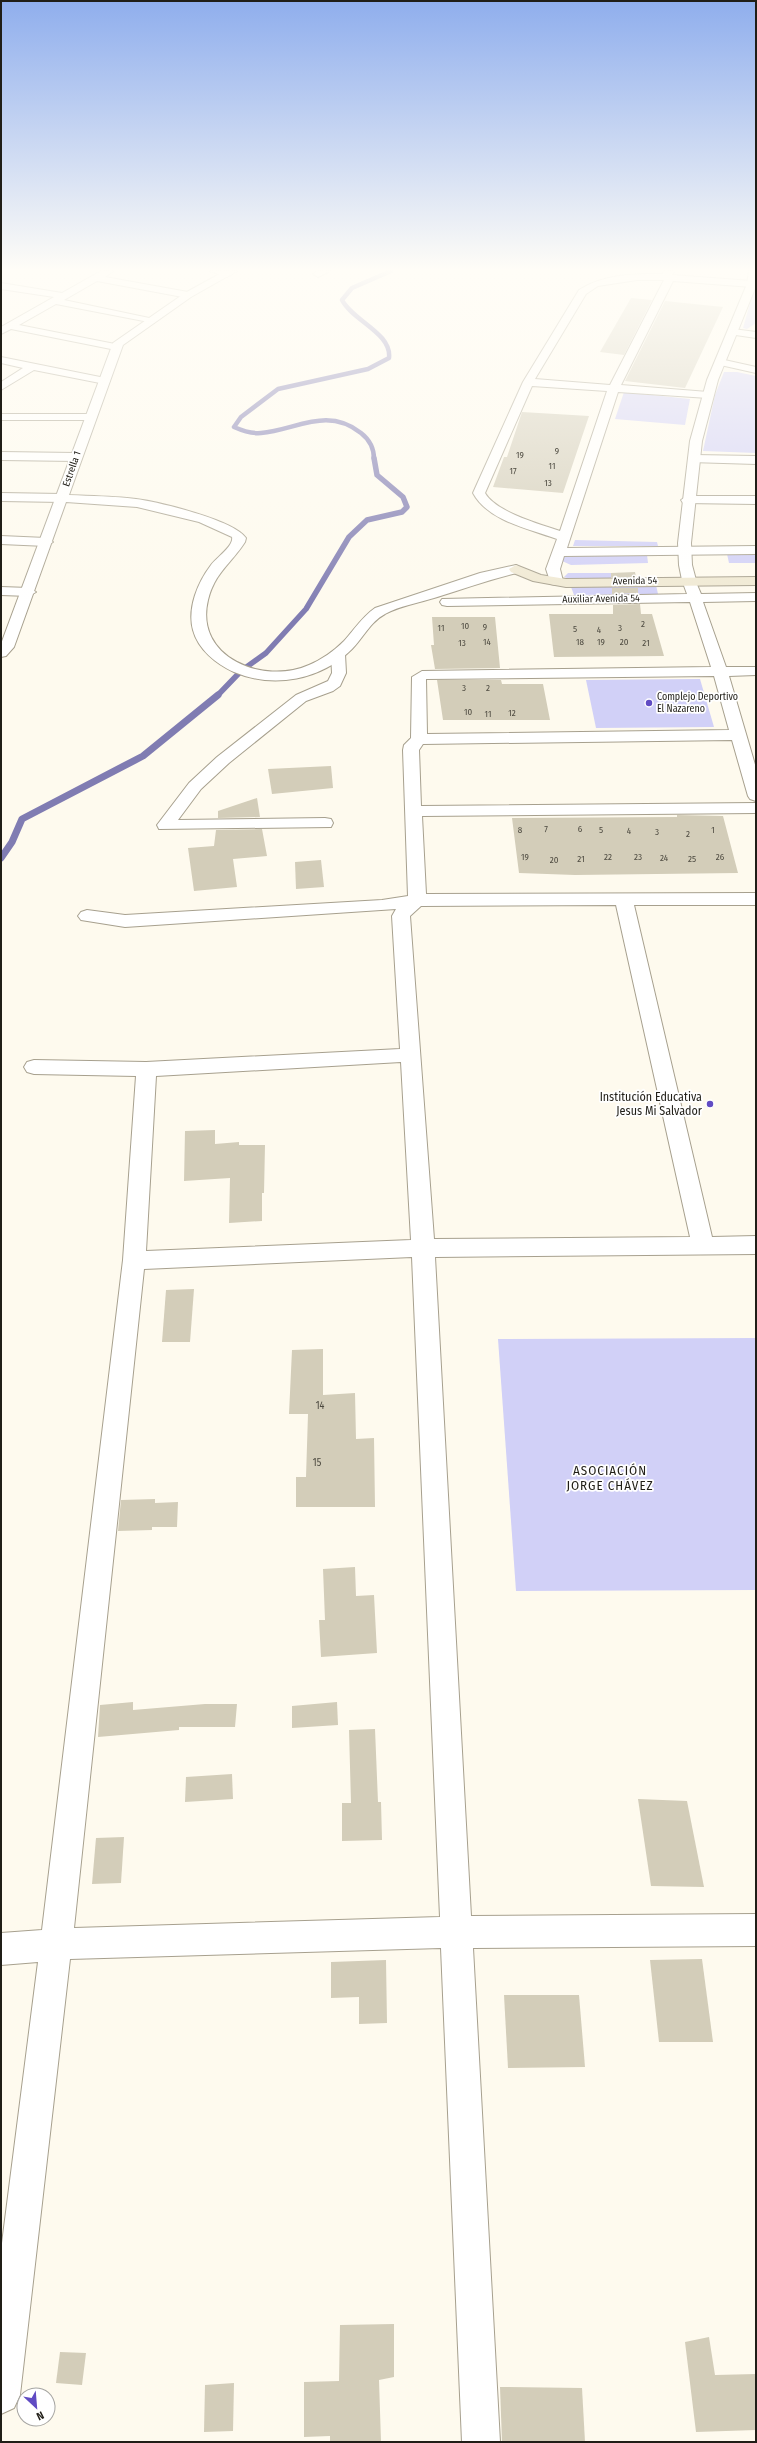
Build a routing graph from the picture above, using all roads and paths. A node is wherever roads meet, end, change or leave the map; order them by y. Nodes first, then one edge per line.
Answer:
1 (103, 385) edge
2 (527, 385) edge
3 (571, 385) edge
4 (615, 385) edge
5 (712, 385) edge
6 (614, 388) junction
7 (708, 395) junction
8 (90, 417) junction
9 (1, 418) edge
10 (1, 456) edge
11 (76, 457) junction
12 (694, 459) junction
13 (756, 460) edge
14 (1, 497) edge
15 (62, 498) junction
16 (687, 500) junction
17 (756, 500) edge
18 (564, 537) junction
19 (1, 540) edge
20 (46, 542) junction
21 (684, 550) junction
22 (756, 550) edge
23 (558, 552) junction
24 (698, 567) dead end
25 (516, 569) joint
26 (568, 569) dead end
27 (681, 571) junction
28 (555, 575) junction
29 (756, 581) edge
30 (1, 592) edge
31 (29, 592) junction
32 (695, 596) junction
33 (756, 597) edge
34 (447, 602) dead end
35 (3, 649) edge
36 (338, 654) junction
37 (720, 671) junction
38 (756, 671) edge
39 (737, 735) junction
40 (419, 739) junction
41 (756, 796) edge
42 (756, 808) edge
43 (415, 811) junction
44 (325, 823) dead end
45 (624, 899) junction
46 (756, 899) edge
47 (417, 900) junction
48 (87, 916) dead end
49 (411, 1056) junction
50 (34, 1067) dead end
51 (146, 1069) junction
52 (756, 1245) edge
53 (703, 1246) junction
54 (423, 1248) junction
55 (134, 1260) junction
56 (756, 1930) edge
57 (456, 1932) junction
58 (55, 1943) junction
59 (1, 1949) edge
60 (1, 2395) edge
61 (481, 2442) edge

1 - 8 street, Estrella 1
2 - 18 street
3 - 6 street
4 - 6 street
5 - 7 street
6 - 7 street
6 - 18 street
7 - 12 street
8 - 9 street
8 - 11 street, Estrella 1
10 - 11 street
11 - 15 street, Estrella 1
12 - 13 street
12 - 16 street
14 - 15 street
15 - 20 street, Estrella 1
15 - 36 street
16 - 17 street
16 - 21 street
18 - 23 street
19 - 20 street
20 - 31 street, Estrella 1
21 - 22 street
21 - 23 street
21 - 27 street
23 - 28 street
24 - 27 main road, Avenida 54
25 - 28 main road, Avenida 54
25 - 36 street
26 - 28 main road, Avenida 54
27 - 28 main road, Avenida 54
27 - 29 main road, Avenida 54
27 - 32 street
30 - 31 street
31 - 35 street, Estrella 1
32 - 33 street, Auxiliar Avenida 54
32 - 34 street, Auxiliar Avenida 54
32 - 37 street
36 - 44 street
37 - 38 street
37 - 39 street
37 - 40 street
39 - 40 street
39 - 41 street
40 - 43 street
42 - 43 street
43 - 47 street
45 - 46 street
45 - 47 street
45 - 53 street
47 - 48 street
47 - 49 street
49 - 51 street
49 - 54 street
50 - 51 street
51 - 55 street
52 - 53 street
53 - 54 street
54 - 55 street
54 - 57 street
55 - 58 street
56 - 57 street
57 - 58 street
57 - 61 street
58 - 59 street
58 - 60 street

